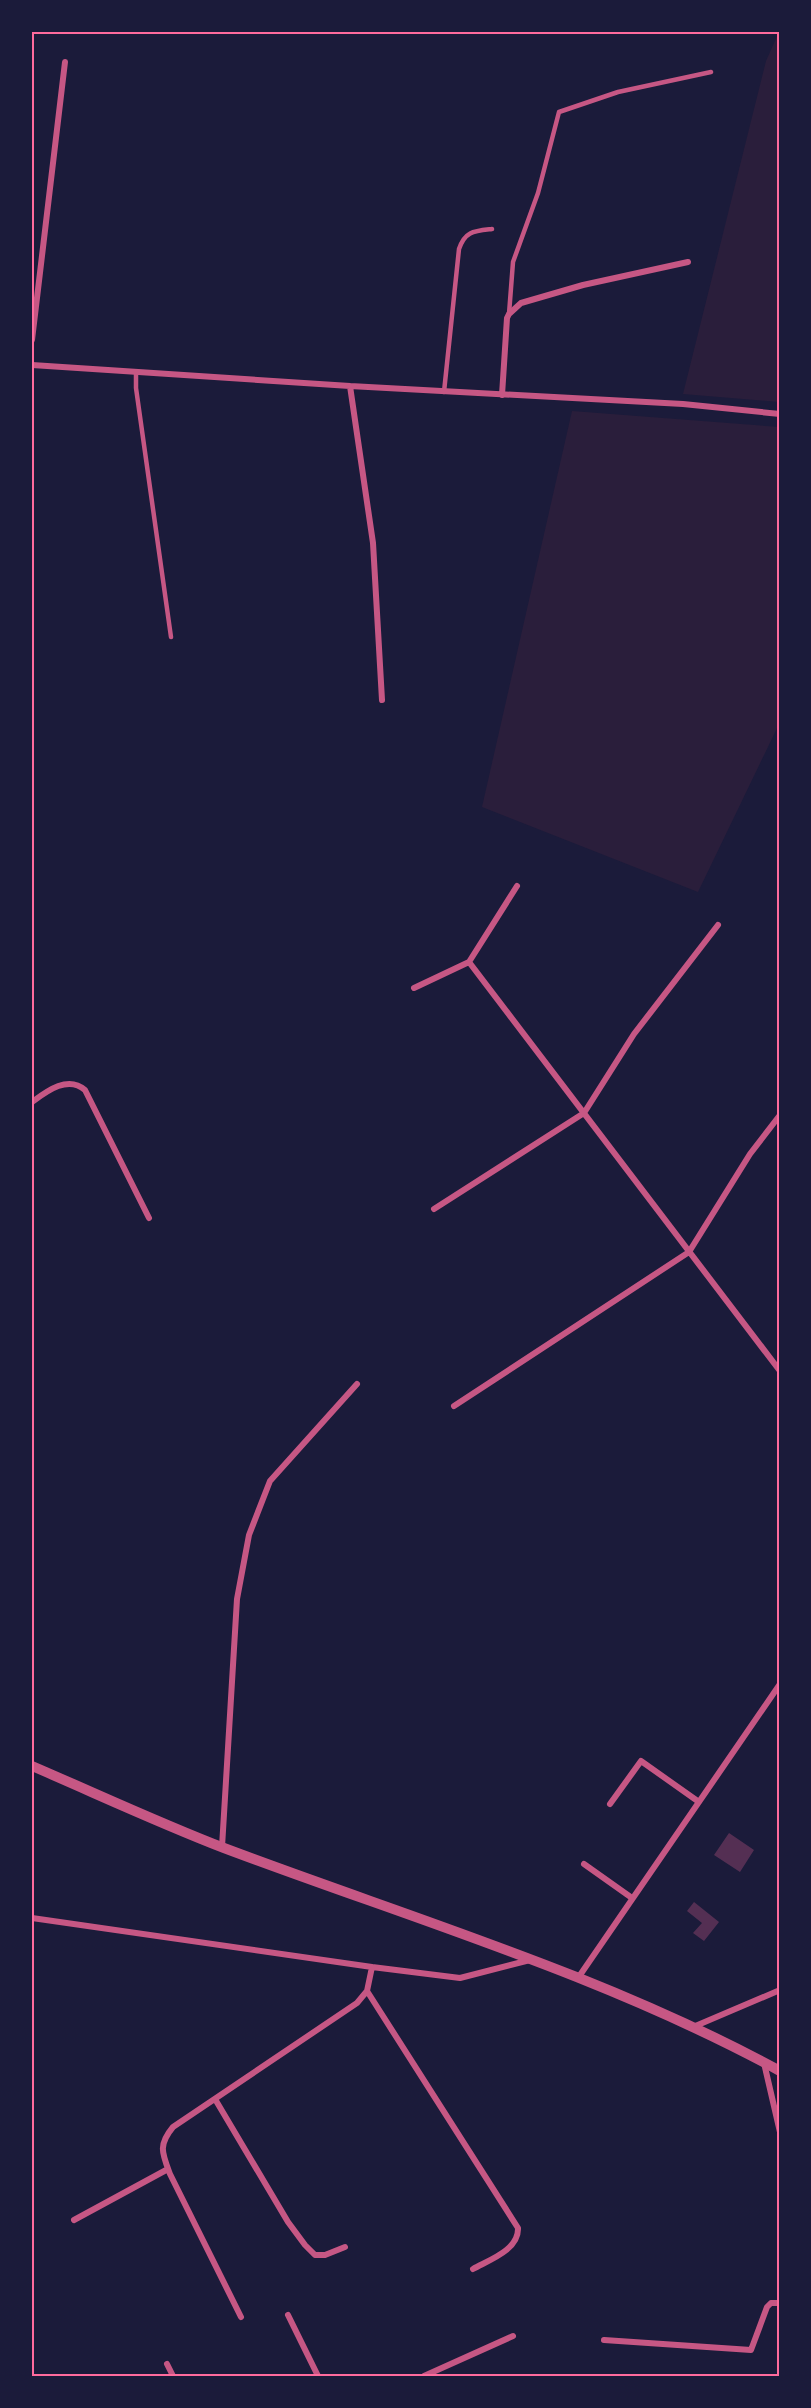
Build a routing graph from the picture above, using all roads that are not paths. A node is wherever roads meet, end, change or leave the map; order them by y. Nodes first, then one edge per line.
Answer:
1 (65, 62) dead end
2 (711, 72) dead end
3 (492, 230) dead end
4 (688, 262) dead end
5 (509, 314) junction
6 (32, 340) edge
7 (32, 365) edge
8 (136, 372) junction
9 (350, 386) junction
10 (444, 392) junction
11 (502, 395) junction
12 (780, 414) edge
13 (171, 637) dead end
14 (382, 700) dead end
15 (517, 886) dead end
16 (718, 925) dead end
17 (470, 962) junction
18 (414, 988) dead end
19 (32, 1102) edge
20 (584, 1113) junction
21 (780, 1115) edge
22 (434, 1209) dead end
23 (149, 1218) dead end
24 (689, 1252) junction
25 (780, 1371) edge
26 (357, 1384) dead end
27 (454, 1406) dead end
28 (780, 1684) edge
29 (32, 1766) edge
30 (699, 1802) junction
31 (610, 1804) dead end
32 (222, 1847) junction
33 (584, 1864) dead end
34 (632, 1898) junction
35 (32, 1918) edge
36 (531, 1960) junction
37 (372, 1967) junction
38 (577, 1979) junction
39 (780, 1990) edge
40 (367, 1991) junction
41 (693, 2027) junction
42 (764, 2062) junction
43 (780, 2071) edge
44 (215, 2099) junction
45 (780, 2132) edge
46 (168, 2169) junction
47 (74, 2220) dead end
48 (345, 2247) dead end
49 (473, 2269) dead end
50 (780, 2303) edge
51 (288, 2315) dead end
52 (241, 2317) dead end
53 (513, 2337) dead end
54 (604, 2340) dead end
55 (167, 2364) dead end
56 (173, 2376) edge
57 (318, 2376) edge
58 (424, 2376) edge

1 - 6 street
2 - 5 lane
3 - 10 lane
4 - 5 street
5 - 11 street
7 - 8 street
8 - 9 street
8 - 13 lane
9 - 10 street
9 - 14 street
10 - 11 street
11 - 12 street
15 - 17 street
16 - 20 street
17 - 18 street
17 - 20 street
19 - 23 street
20 - 22 street
20 - 24 street
21 - 24 street
24 - 25 street
24 - 27 street
26 - 32 street
28 - 30 street
29 - 32 street
30 - 31 street
30 - 34 street
32 - 36 street
33 - 34 street
34 - 38 street
35 - 37 street
36 - 37 street
36 - 38 street
37 - 40 street
38 - 41 street
39 - 41 street
40 - 44 street
40 - 49 street
41 - 42 street
42 - 43 street
42 - 45 street
44 - 46 street
44 - 48 street
46 - 47 street
46 - 52 street
50 - 54 street
51 - 57 street
53 - 58 street
55 - 56 street

